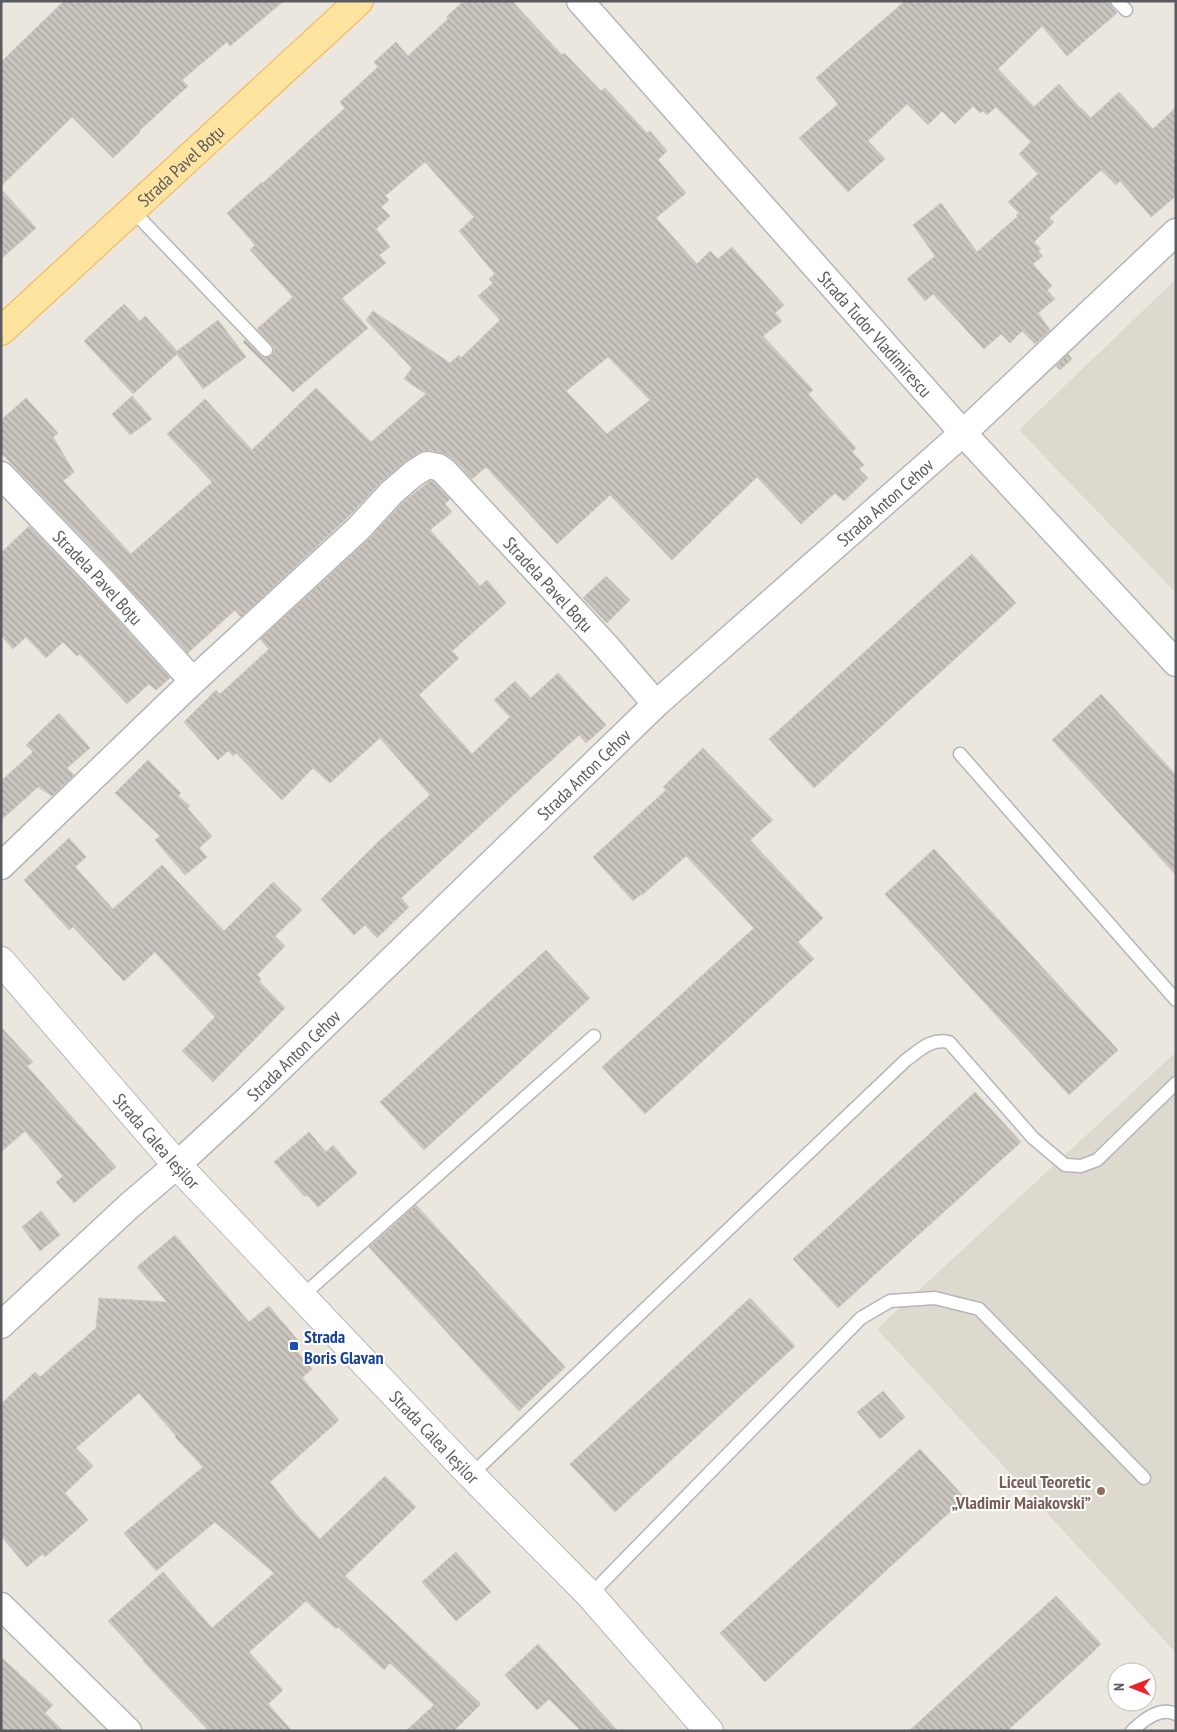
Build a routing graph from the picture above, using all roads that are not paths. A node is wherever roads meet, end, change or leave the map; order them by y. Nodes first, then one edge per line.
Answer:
1 (359, 1) edge
2 (580, 1) edge
3 (132, 210) junction
4 (1176, 232) edge
5 (1, 331) edge
6 (266, 350) dead end
7 (963, 433) junction
8 (1, 475) edge
9 (1176, 663) edge
10 (193, 681) junction
11 (656, 704) junction
12 (960, 754) dead end
13 (1, 866) edge
14 (1, 961) edge
15 (1176, 1000) edge
16 (594, 1036) dead end
17 (1176, 1083) edge
18 (177, 1165) junction
19 (302, 1296) junction
20 (1, 1325) edge
21 (471, 1475) junction
22 (1144, 1478) dead end
23 (590, 1595) junction
24 (1, 1606) edge
25 (1176, 1714) edge
26 (128, 1731) edge
27 (709, 1731) edge
28 (1132, 1731) edge

1 - 3 main road, Strada Pavel Boțu
2 - 7 street, Strada Tudor Vladimirescu
3 - 5 main road, Strada Pavel Boțu
3 - 6 lane
4 - 7 street, Strada Anton Cehov
7 - 9 street, Strada Tudor Vladimirescu
7 - 11 street, Strada Anton Cehov
8 - 10 street, Stradela Pavel Boțu
10 - 11 street, Stradela Pavel Boțu
10 - 13 street, Stradela Pavel Boțu
11 - 18 street, Strada Anton Cehov
12 - 15 lane
14 - 18 street, Strada Calea Ieșilor
16 - 19 lane
17 - 21 lane
18 - 19 street, Strada Calea Ieșilor
18 - 20 street, Strada Anton Cehov
19 - 21 street, Strada Calea Ieșilor
21 - 23 street, Strada Calea Ieșilor
22 - 23 lane
23 - 27 street, Strada Calea Ieșilor
24 - 26 street
25 - 28 lane

